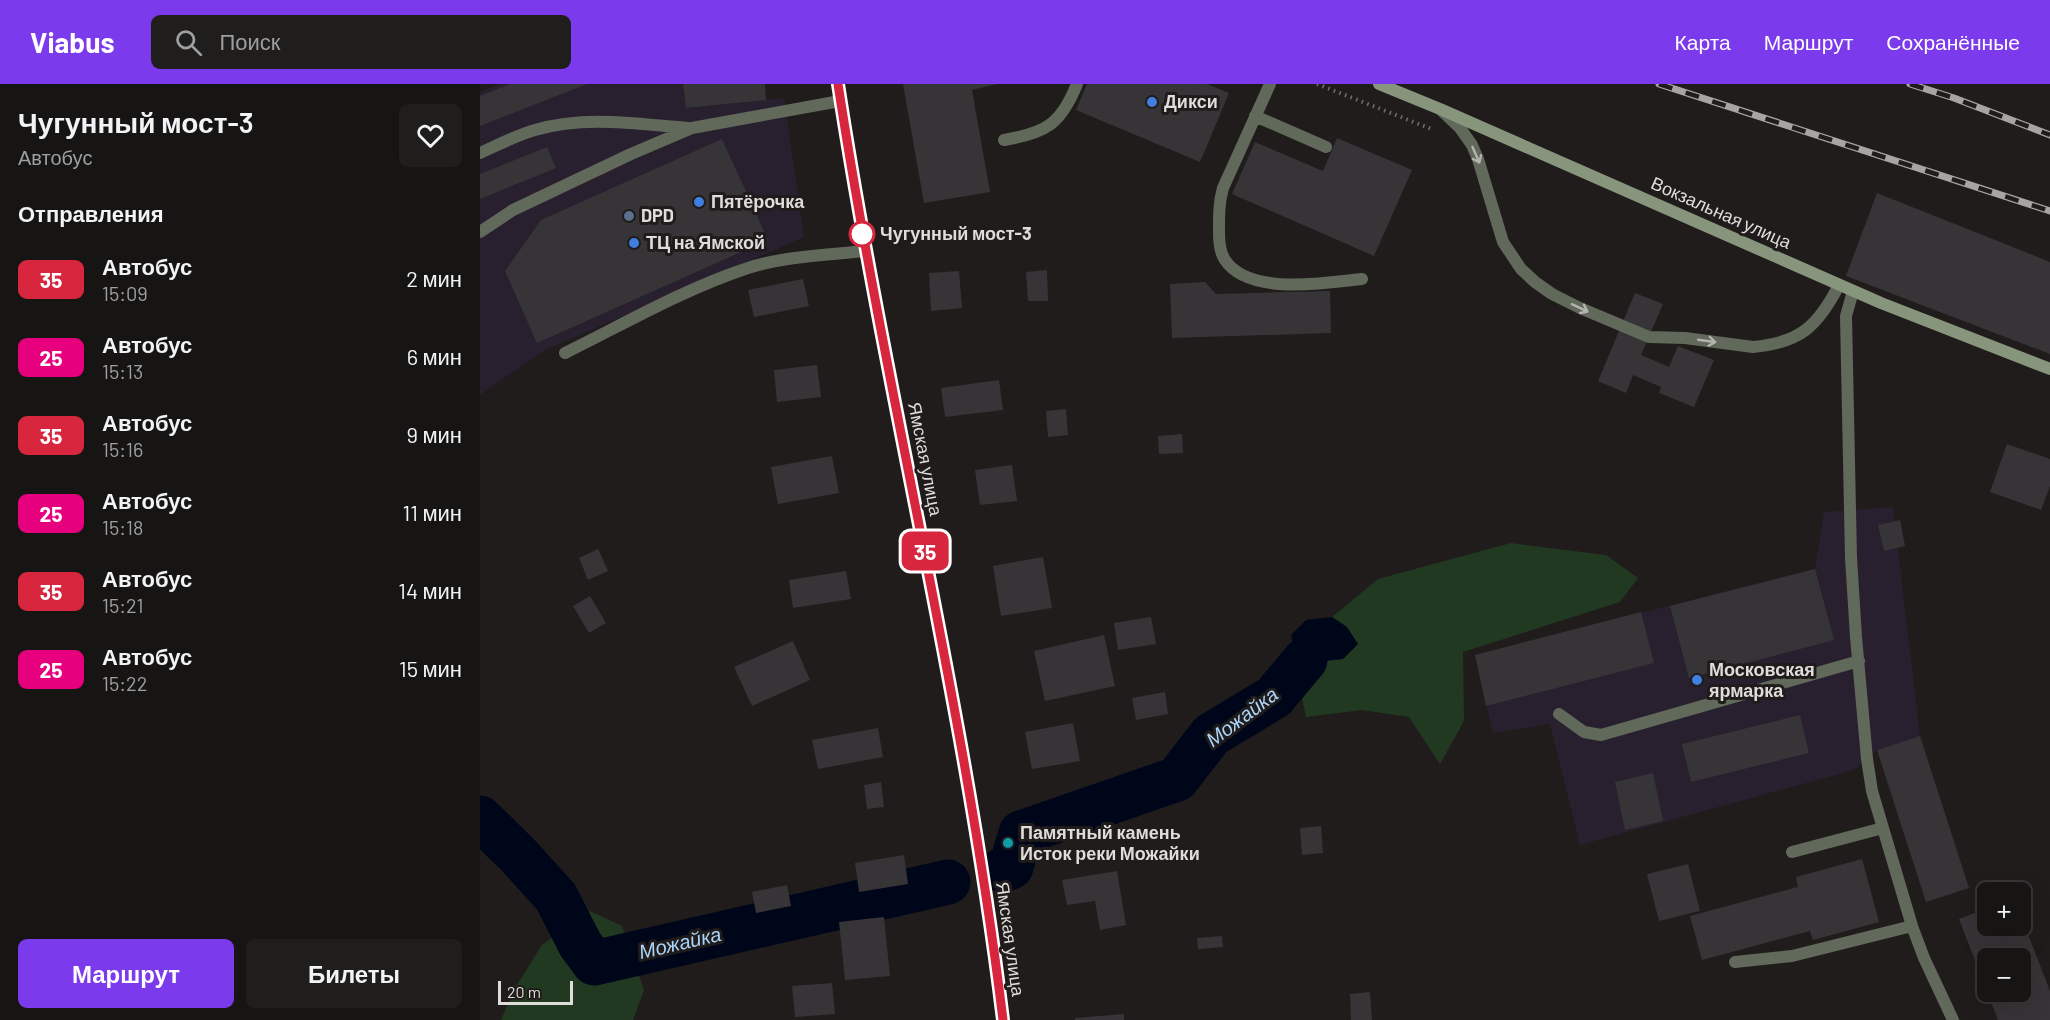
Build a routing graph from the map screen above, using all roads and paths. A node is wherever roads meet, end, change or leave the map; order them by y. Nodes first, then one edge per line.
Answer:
1 (838, 84) edge
2 (1077, 84) edge
3 (1270, 84) edge
4 (1379, 84) edge
5 (840, 101) junction
6 (1440, 109) junction
7 (1256, 116) junction
8 (692, 128) junction
9 (1004, 140) dead end
10 (1326, 147) dead end
11 (480, 153) edge
12 (480, 232) edge
13 (866, 251) junction
14 (1362, 279) dead end
15 (1839, 285) junction
16 (1853, 291) junction
17 (565, 353) dead end
18 (2050, 369) edge
19 (1858, 661) junction
20 (1559, 714) dead end
21 (1883, 828) junction
22 (1792, 852) dead end
23 (1912, 926) junction
24 (1735, 962) dead end
25 (1003, 1020) edge
26 (1953, 1020) edge

1 - 5 main road, Ямская улица
2 - 9 lane
3 - 7 lane
4 - 6 main road, Вокзальная улица
5 - 8 lane
5 - 13 main road, Ямская улица
6 - 15 main road, Вокзальная улица
6 -> 15 lane
7 - 10 lane
7 - 14 lane
8 - 11 lane
8 - 12 lane
13 - 17 lane
13 - 25 main road, Ямская улица
15 - 16 main road, Вокзальная улица
16 - 18 main road, Вокзальная улица
16 - 19 lane
19 - 20 lane
19 - 21 lane
21 - 22 lane
21 - 23 lane
23 - 24 lane
23 - 26 lane

